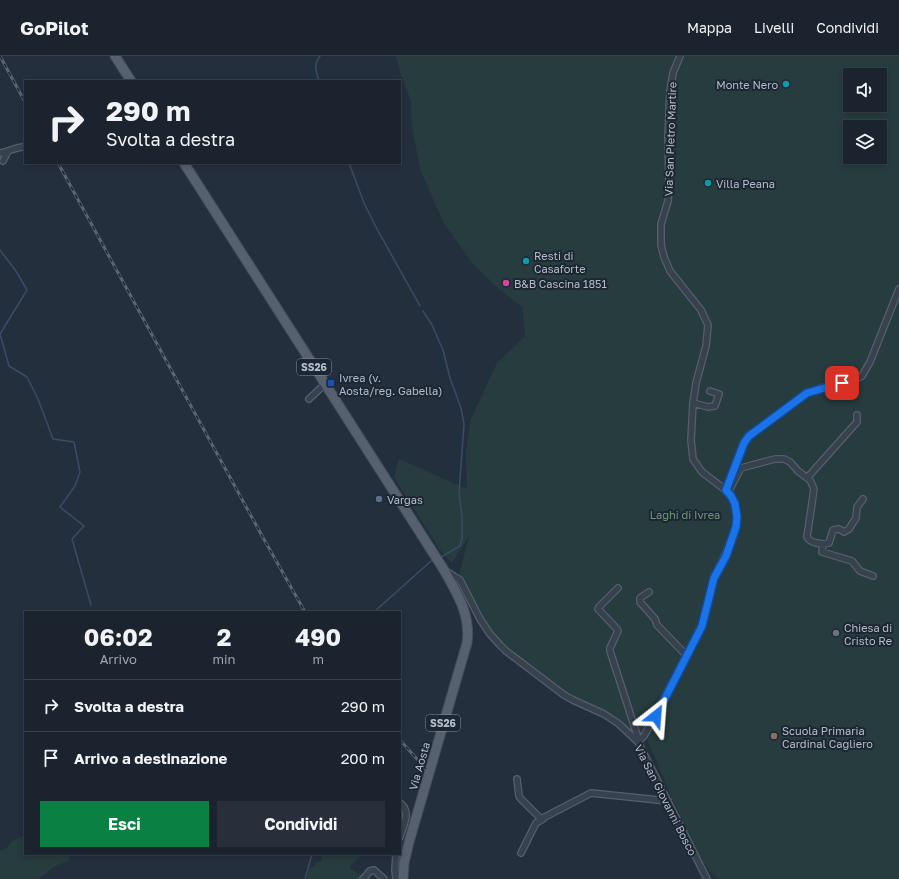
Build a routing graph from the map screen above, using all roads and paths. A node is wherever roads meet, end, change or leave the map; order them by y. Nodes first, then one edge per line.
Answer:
1 (115, 56) edge
2 (680, 56) edge
3 (130, 80) edge
4 (24, 147) edge
5 (0, 153) edge
6 (7, 153) junction
7 (3, 161) dead end
8 (185, 164) edge
9 (899, 289) edge
10 (325, 384) junction
11 (710, 391) dead end
12 (309, 399) dead end
13 (693, 403) junction
14 (857, 415) dead end
15 (807, 478) junction
16 (727, 491) junction
17 (863, 499) dead end
18 (823, 544) junction
19 (444, 570) junction
20 (873, 576) dead end
21 (618, 588) dead end
22 (649, 592) dead end
23 (687, 656) junction
24 (638, 741) junction
25 (517, 779) dead end
26 (668, 801) junction
27 (401, 804) edge
28 (542, 819) junction
29 (401, 834) edge
30 (521, 853) dead end
31 (396, 855) edge
32 (363, 879) edge
33 (384, 879) edge
34 (396, 879) edge
35 (403, 879) edge
36 (707, 879) edge

1 - 3 main road
2 - 13 street, Via San Pietro Martire
4 - 6 street
5 - 6 street
6 - 7 street
8 - 10 main road, SS26
9 - 16 street
10 - 12 street
10 - 19 main road, SS26
11 - 13 street
13 - 16 street, Via San Pietro Martire
14 - 15 street
15 - 16 street
15 - 18 street
16 - 23 street
17 - 18 street
18 - 20 street
19 - 24 street, Via San Giovanni Bosco
19 - 35 main road, Via Aosta / SS26
21 - 24 street
22 - 23 street
23 - 24 street
24 - 26 street, Via San Giovanni Bosco
25 - 28 street
26 - 28 street
26 - 36 street, Via San Giovanni Bosco
27 - 29 street
28 - 30 street
31 - 34 street
32 - 33 street

